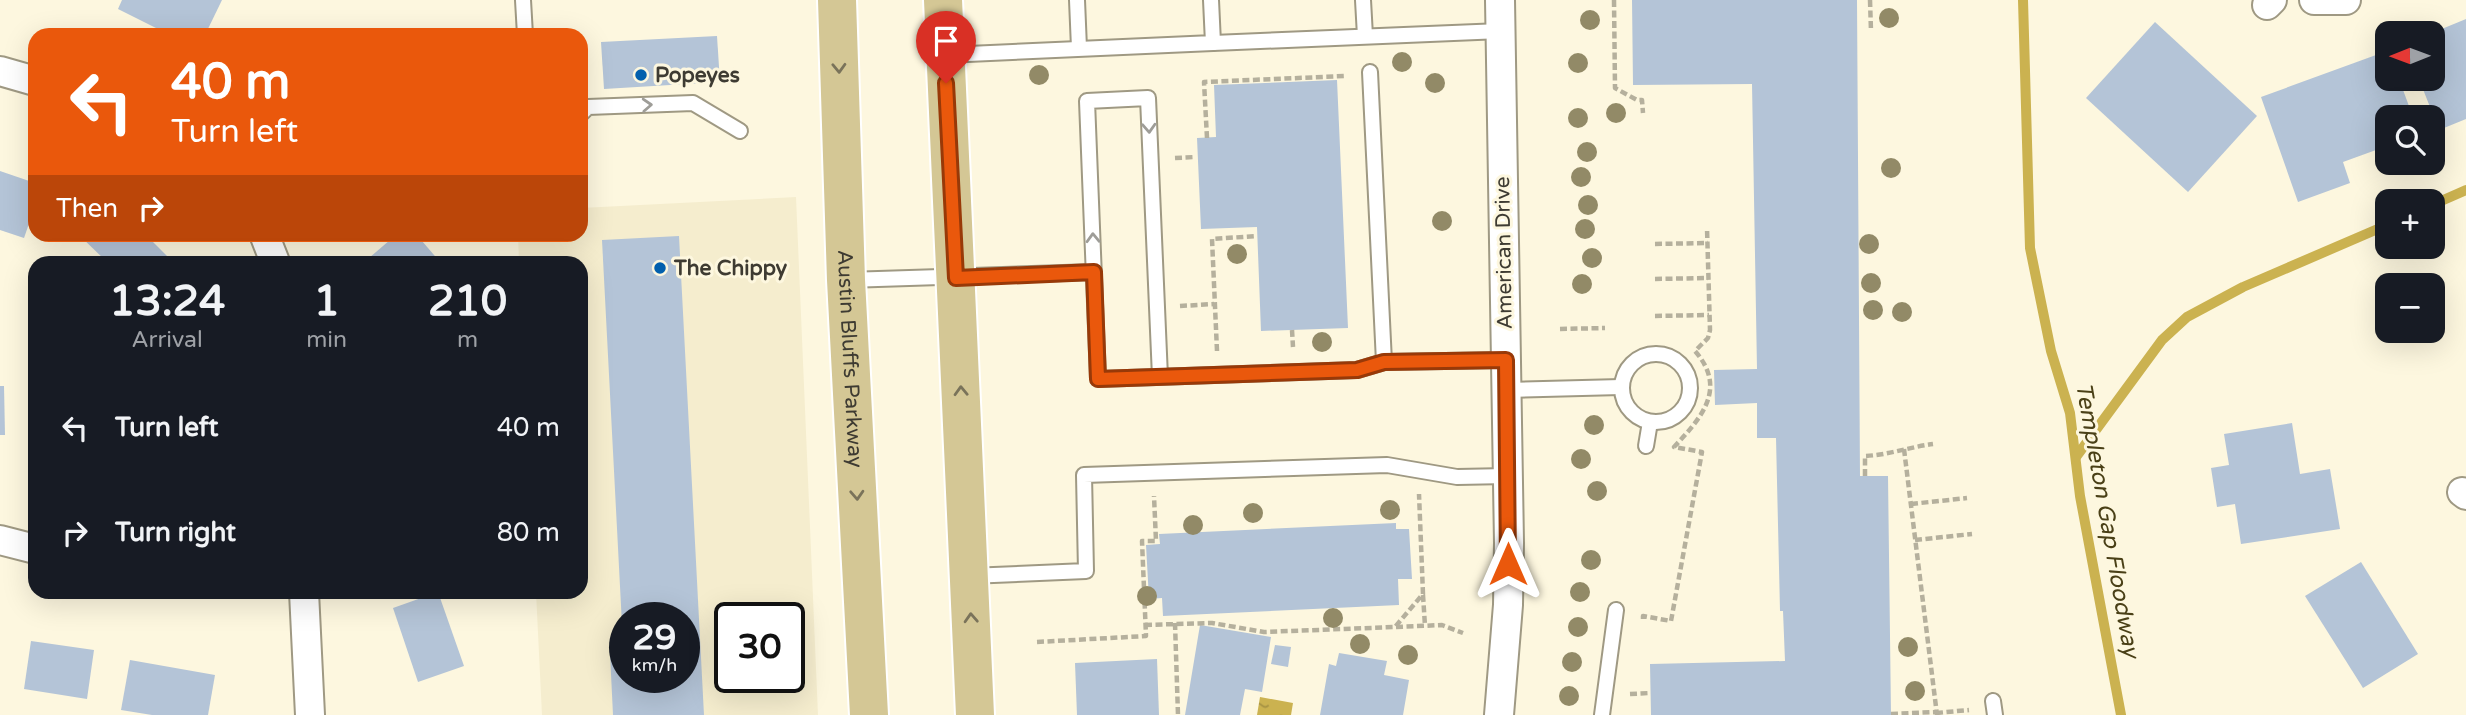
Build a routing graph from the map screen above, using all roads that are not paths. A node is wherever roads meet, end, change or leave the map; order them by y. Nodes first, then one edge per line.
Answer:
1 (523, 0) edge
2 (837, 0) edge
3 (943, 0) edge
4 (1077, 0) edge
5 (1211, 0) edge
6 (1363, 0) edge
7 (1500, 0) edge
8 (2314, 0) edge
9 (2346, 0) edge
10 (525, 28) edge
11 (1501, 31) junction
12 (1365, 36) junction
13 (1213, 43) junction
14 (1079, 48) junction
15 (945, 55) junction
16 (0, 71) edge
17 (1370, 72) dead end
18 (28, 79) edge
19 (588, 108) edge
20 (740, 131) dead end
21 (1094, 272) junction
22 (956, 278) junction
23 (846, 280) junction
24 (1506, 360) junction
25 (1384, 362) junction
26 (1160, 377) junction
27 (1621, 387) junction
28 (1507, 390) junction
29 (1650, 422) junction
30 (1646, 446) dead end
31 (1508, 476) junction
32 (0, 541) edge
33 (28, 547) edge
34 (969, 576) junction
35 (304, 599) edge
36 (1616, 610) dead end
37 (310, 715) edge
38 (869, 715) edge
39 (975, 715) edge
40 (1499, 715) edge
41 (1602, 715) edge

1 - 10 lane
2 -> 23 main road, Austin Bluffs Parkway
3 - 15 main road
4 - 14 lane
5 - 13 lane
6 - 12 lane
7 - 11 street, American Drive
8 - 9 street
11 - 12 lane
11 - 24 street, American Drive
12 - 13 lane
13 - 14 lane
14 - 15 lane
15 - 22 main road
16 - 18 street
17 - 25 lane
19 -> 20 lane
21 - 22 lane
21 - 26 lane
21 -> 26 lane
22 - 23 lane
34 -> 22 main road
23 -> 38 main road, Austin Bluffs Parkway
24 - 25 lane
24 - 28 street, American Drive
25 - 26 lane
27 - 28 lane
27 - 29 lane
27 - 29 lane
28 - 31 street, American Drive
29 - 30 lane
31 - 34 lane
31 - 40 street, American Drive
32 - 33 street
39 -> 34 main road
35 - 37 street
36 - 41 lane

